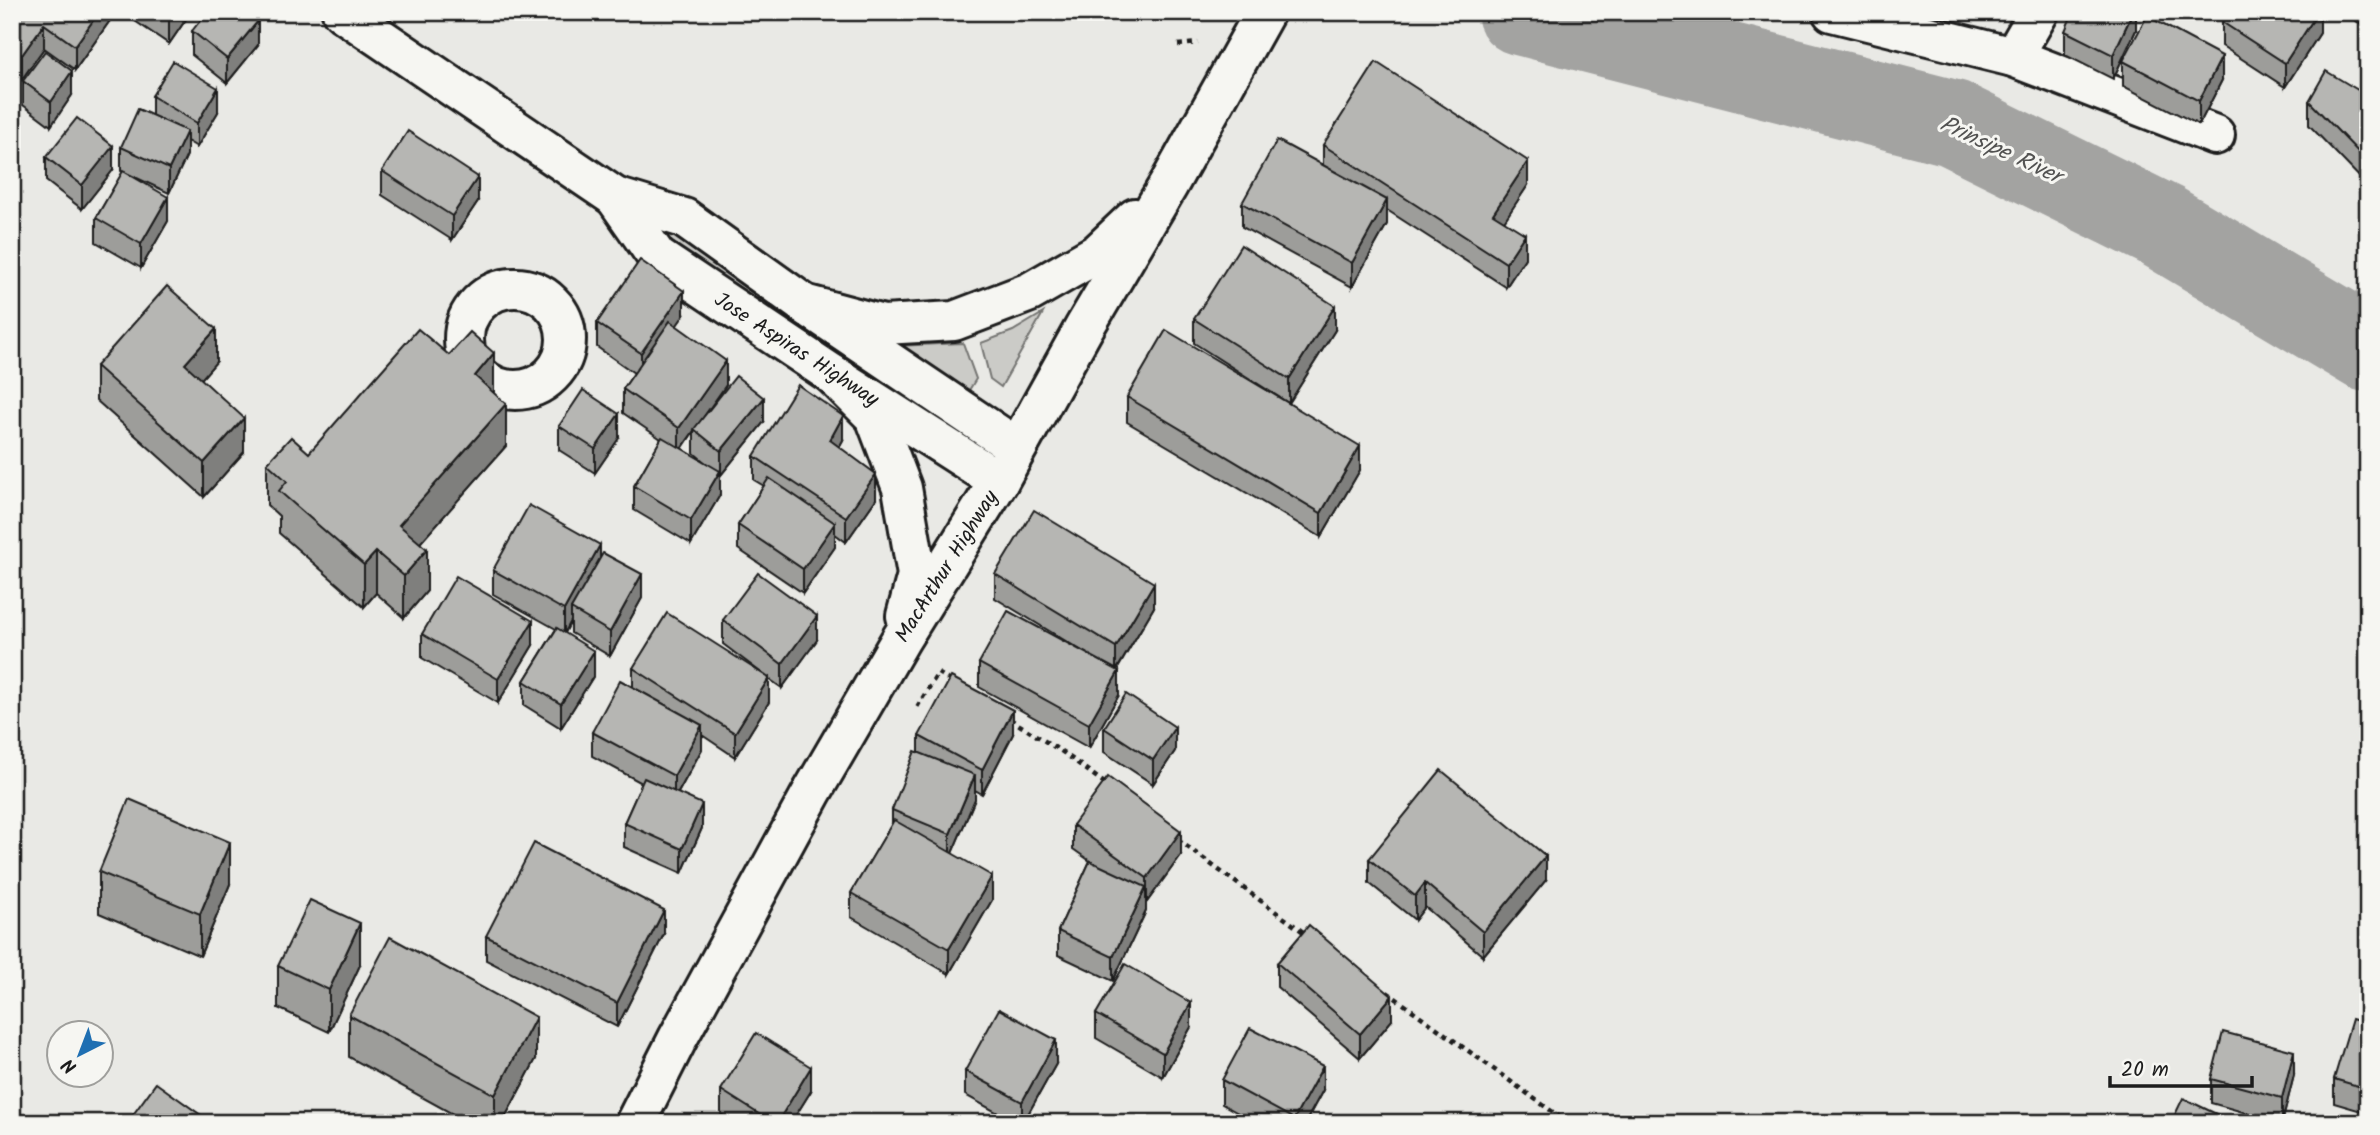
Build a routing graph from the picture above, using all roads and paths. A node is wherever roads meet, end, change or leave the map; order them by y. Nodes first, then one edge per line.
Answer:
1 (342, 12) edge
2 (1832, 12) edge
3 (2039, 12) edge
4 (1262, 16) edge
5 (2013, 57) junction
6 (2215, 135) dead end
7 (1169, 184) junction
8 (615, 197) junction
9 (804, 304) junction
10 (832, 374) junction
11 (1016, 447) junction
12 (999, 481) junction
13 (901, 639) junction
14 (961, 688) edge
15 (916, 707) dead end
16 (1006, 717) edge
17 (1108, 787) edge
18 (1175, 837) edge
19 (1309, 936) edge
20 (1377, 985) edge
21 (635, 1123) edge
22 (1568, 1123) edge

1 - 8 main road, Jose Aspiras Highway
2 - 5 main road
3 - 5 main road
4 - 7 main road, MacArthur Highway
5 - 6 main road
7 - 9 main road
7 - 11 main road, MacArthur Highway
8 - 9 main road, Jose Aspiras Highway
8 - 10 main road, Jose Aspiras Highway
9 - 11 main road, Jose Aspiras Highway
10 - 12 main road, Jose Aspiras Highway
10 - 13 main road
11 - 12 main road, MacArthur Highway
12 - 13 main road, MacArthur Highway
13 - 21 main road, MacArthur Highway
14 - 15 path
16 - 17 path
18 - 19 path
20 - 22 path

